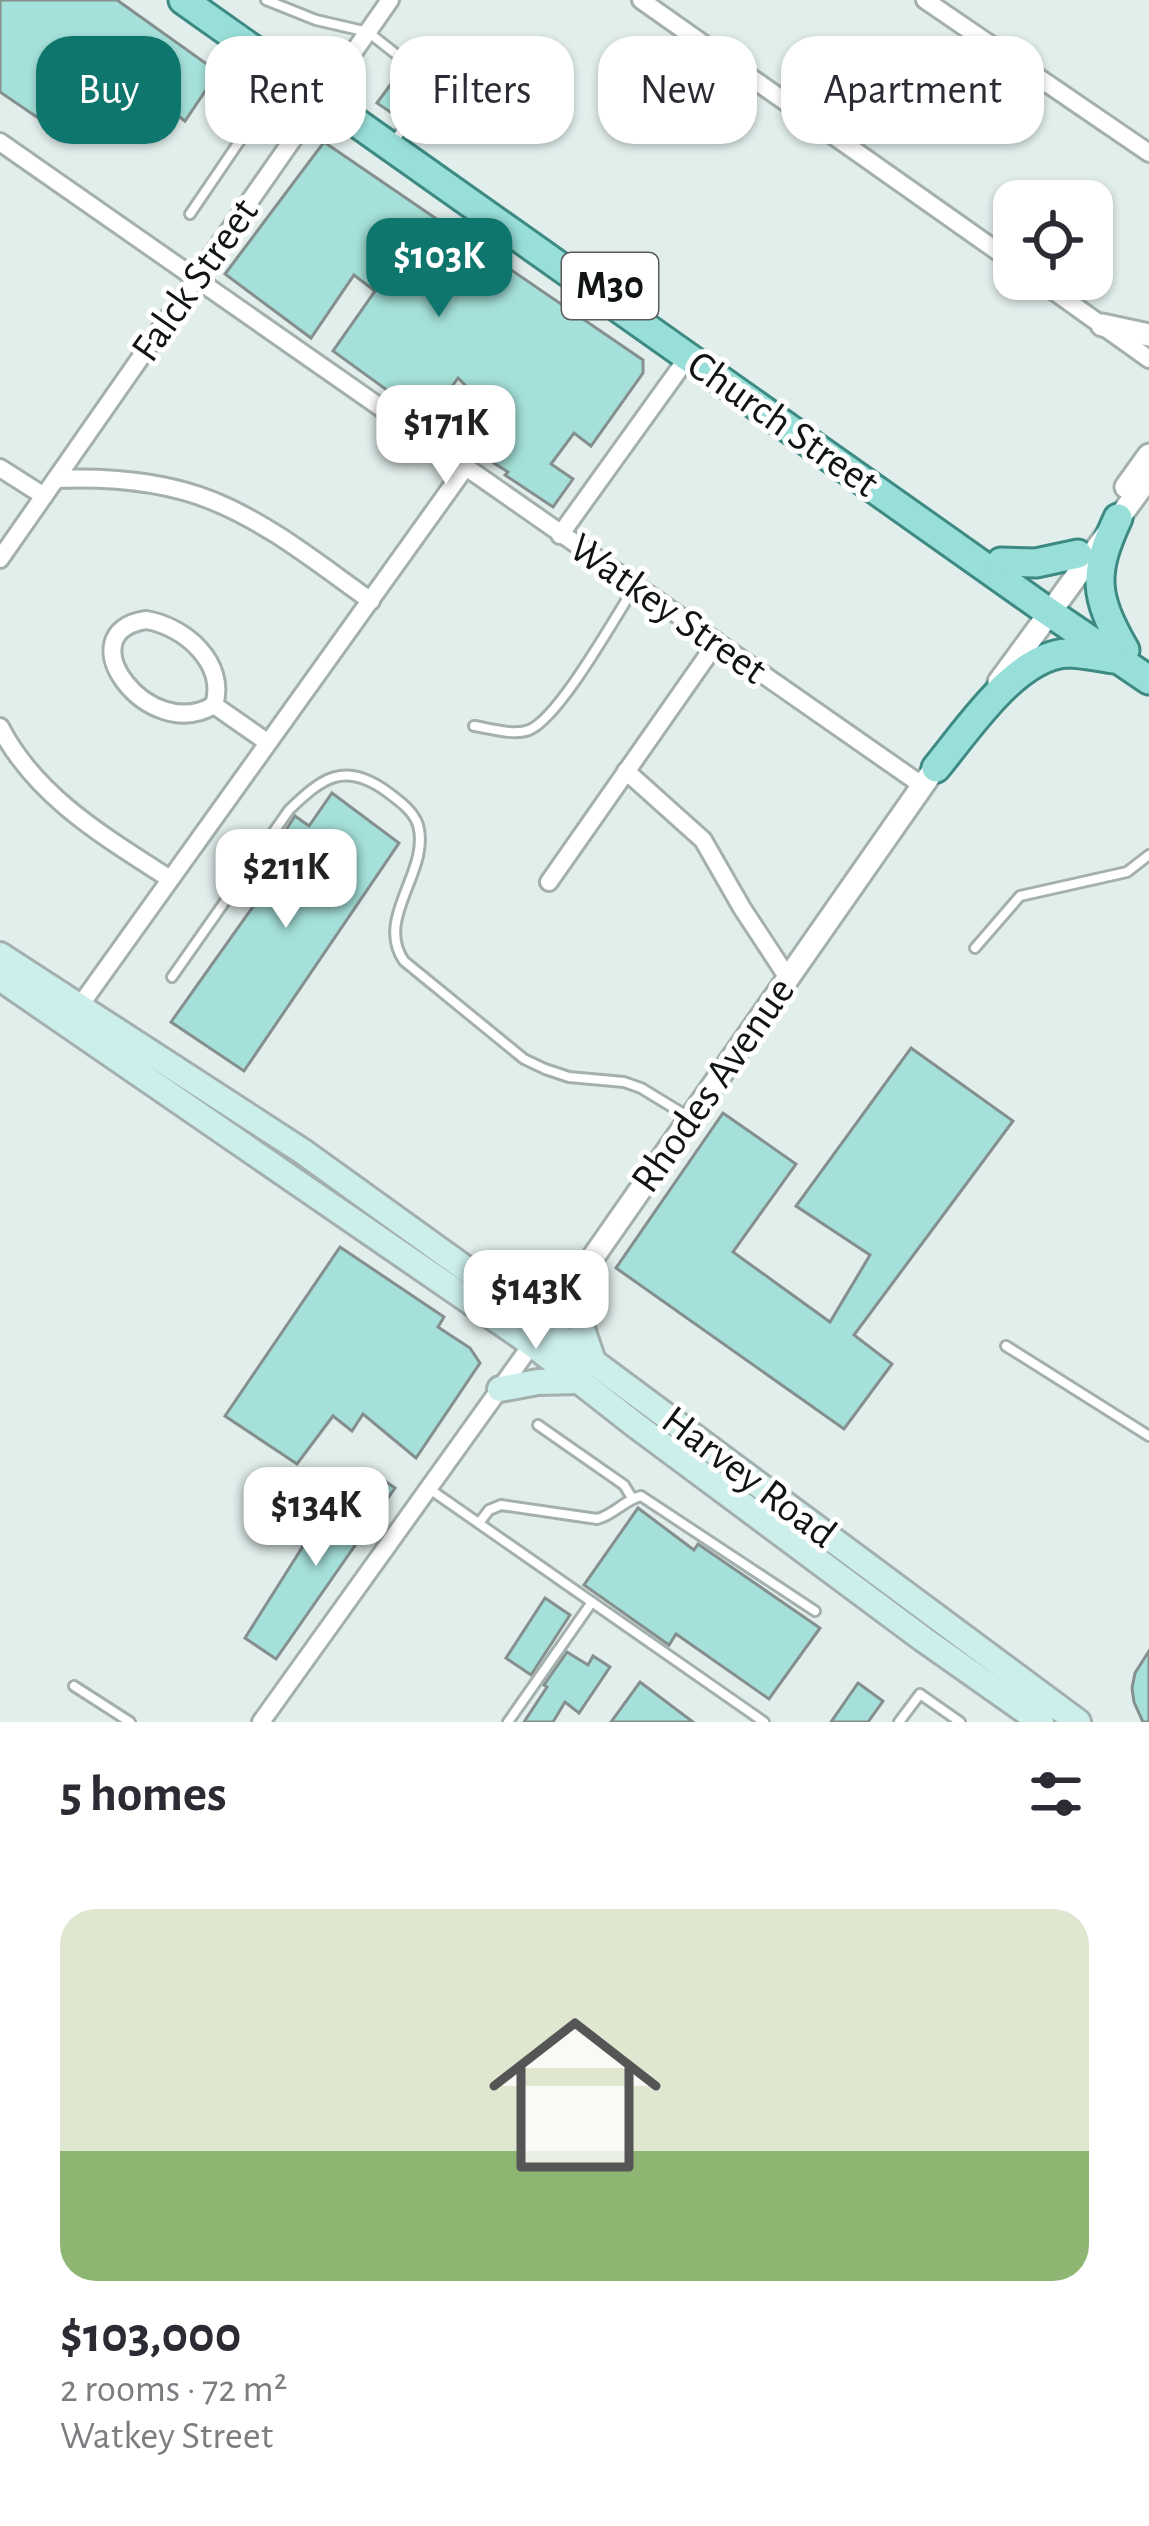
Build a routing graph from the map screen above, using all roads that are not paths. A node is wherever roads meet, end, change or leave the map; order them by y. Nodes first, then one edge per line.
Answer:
1 (183, 0) edge
2 (207, 0) edge
3 (266, 0) edge
4 (390, 0) edge
5 (641, 0) edge
6 (925, 0) edge
7 (368, 32) junction
8 (233, 36) edge
9 (252, 36) edge
10 (365, 36) edge
11 (390, 49) edge
12 (366, 124) edge
13 (0, 142) edge
14 (238, 144) edge
15 (290, 144) edge
16 (407, 144) edge
17 (1149, 153) edge
18 (190, 214) dead end
19 (993, 247) edge
20 (197, 277) junction
21 (1067, 300) edge
22 (1102, 325) junction
23 (1149, 335) edge
24 (688, 357) junction
25 (1149, 359) edge
26 (1149, 455) edge
27 (0, 468) edge
28 (465, 468) junction
29 (1149, 477) edge
30 (56, 479) junction
31 (44, 496) junction
32 (1118, 518) junction
33 (560, 535) junction
34 (1078, 554) junction
35 (0, 559) edge
36 (1001, 562) junction
37 (634, 586) junction
38 (370, 601) junction
39 (1049, 604) junction
40 (717, 642) junction
41 (1131, 658) edge
42 (1149, 680) edge
43 (214, 705) junction
44 (473, 726) dead end
45 (0, 727) edge
46 (267, 742) junction
47 (626, 771) junction
48 (929, 777) junction
49 (1149, 855) edge
50 (170, 878) junction
51 (549, 882) dead end
52 (975, 948) dead end
53 (0, 955) edge
54 (172, 977) dead end
55 (0, 978) edge
56 (788, 978) junction
57 (74, 1016) junction
58 (690, 1118) junction
59 (576, 1282) junction
60 (501, 1294) junction
61 (539, 1335) junction
62 (1006, 1346) dead end
63 (586, 1371) junction
64 (500, 1389) junction
65 (538, 1425) dead end
66 (1149, 1436) edge
67 (429, 1490) junction
68 (632, 1498) junction
69 (479, 1523) junction
70 (592, 1602) junction
71 (814, 1611) dead end
72 (930, 1628) junction
73 (74, 1686) dead end
74 (130, 1722) edge
75 (261, 1722) edge
76 (508, 1722) edge
77 (762, 1722) edge
78 (899, 1722) edge
79 (960, 1722) edge
80 (1041, 1722) edge
81 (1078, 1722) edge

1 - 8 main road, Church Street / M30
2 - 9 main road, Church Street / M30
3 - 7 lane
4 - 7 street, Falck Street
5 - 19 street
6 - 17 street
7 - 10 street, Falck Street
7 - 11 lane
12 - 24 main road, Church Street / M30
13 - 20 street, Watkey Street
14 - 18 lane
15 - 20 street, Falck Street
16 - 36 main road, Church Street / M30
20 - 28 street, Watkey Street
20 - 30 street, Falck Street
21 - 22 street
22 - 23 street
22 - 25 street
24 - 33 street
24 - 39 main road, Church Street / M30
26 - 34 street
27 - 31 street
28 - 33 street, Watkey Street
28 - 38 street
29 - 32 street
30 - 31 street, Falck Street
30 - 38 street
31 - 35 street, Falck Street
32 - 39 street
32 - 41 main road
33 - 37 street, Watkey Street
34 - 36 main road
34 - 39 street
36 - 39 main road, Church Street / M30
37 - 40 street, Watkey Street
37 - 44 lane
38 - 46 street
39 - 41 main road, Church Street / M30
39 - 48 street, Rhodes Avenue
40 - 47 street
40 - 48 street, Watkey Street
41 - 42 main road, Church Street / M30
41 - 48 main road
43 - 43 street
43 - 46 street
45 - 50 street
46 - 50 street
47 - 51 street
47 - 56 street
48 - 56 street, Rhodes Avenue
49 - 52 lane
50 - 57 street
53 - 57 main road, Harvey Road
54 - 58 lane
55 - 57 main road, Harvey Road
56 - 58 street, Rhodes Avenue
57 - 60 main road, Harvey Road
57 - 61 main road, Harvey Road
58 - 59 street, Rhodes Avenue
59 - 60 main road
59 - 61 street, Rhodes Avenue
59 - 63 main road
60 - 61 main road, Harvey Road
61 - 63 main road, Harvey Road
61 - 64 street, Rhodes Avenue
62 - 66 lane
63 - 64 main road
63 - 72 main road, Harvey Road
64 - 67 street, Rhodes Avenue
65 - 68 lane
67 - 69 lane
67 - 75 street, Rhodes Avenue
68 - 69 lane
68 - 71 lane
69 - 70 lane
70 - 76 lane
70 - 77 lane
72 - 80 main road, Harvey Road
72 - 81 main road, Harvey Road
73 - 74 lane
78 - 79 lane

